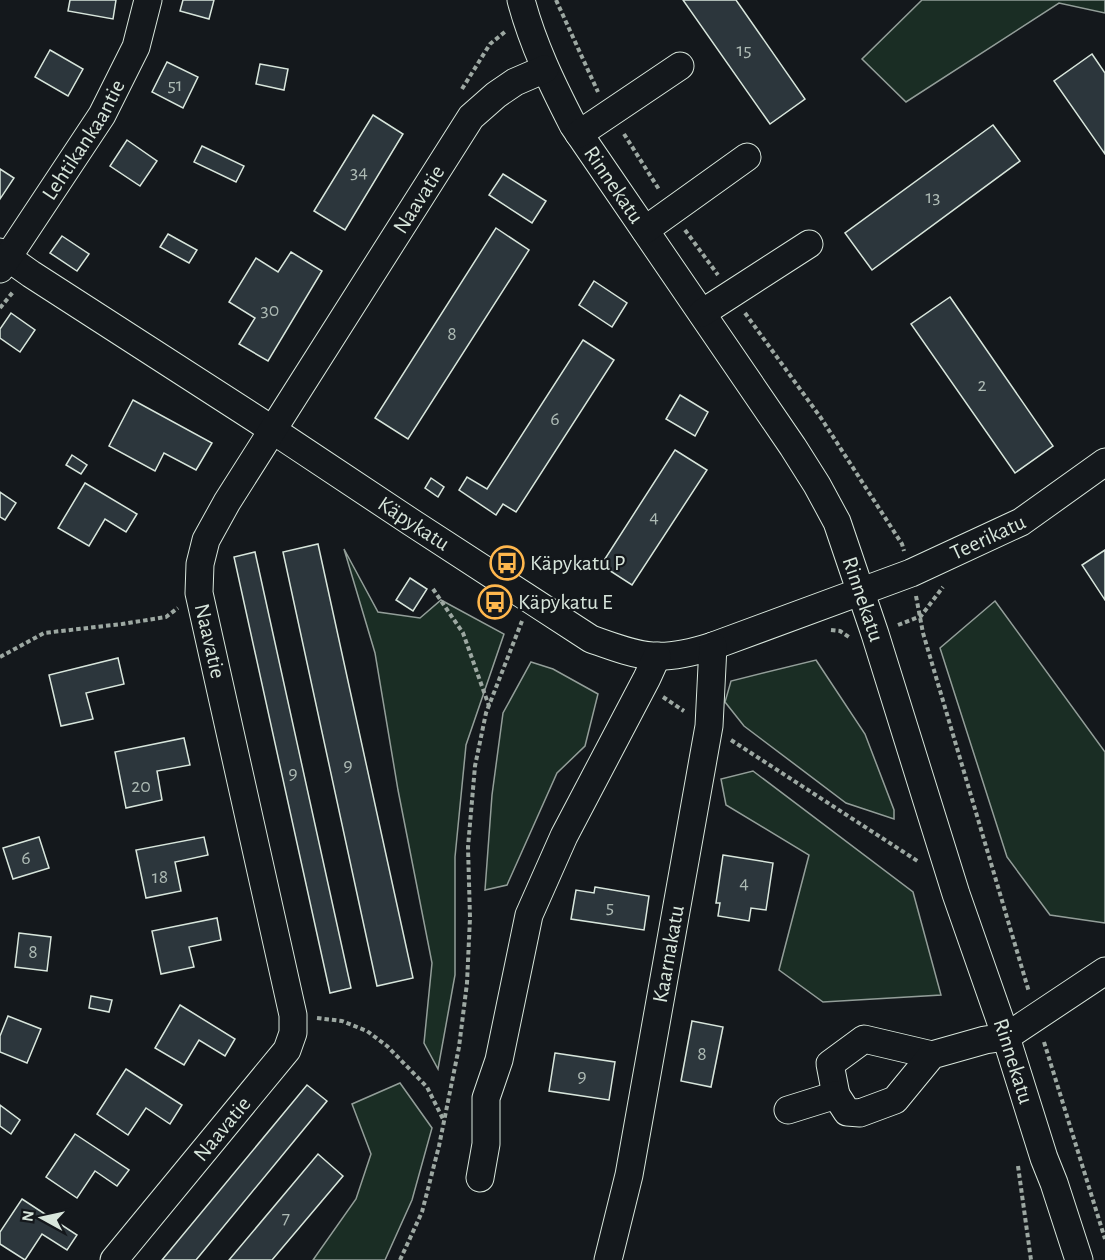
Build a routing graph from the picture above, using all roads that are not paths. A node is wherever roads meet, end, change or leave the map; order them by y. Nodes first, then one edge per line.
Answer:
1 (148, 0) edge
2 (521, 0) edge
3 (680, 66) dead end
4 (545, 69) junction
5 (579, 134) junction
6 (747, 157) dead end
7 (645, 230) junction
8 (809, 244) dead end
9 (2, 259) edge
10 (702, 313) junction
11 (273, 430) junction
12 (1105, 462) edge
13 (861, 592) junction
14 (713, 646) junction
15 (652, 667) junction
16 (1105, 971) edge
17 (1006, 1037) junction
18 (933, 1055) junction
19 (836, 1095) junction
20 (788, 1110) dead end
21 (480, 1178) dead end
22 (114, 1260) edge
23 (608, 1260) edge
24 (1079, 1260) edge

1 - 9 street, Lehtikankaantie
2 - 4 street, Rinnekatu
3 - 5 street
4 - 5 street, Rinnekatu
4 - 11 street, Naavatie
5 - 7 street, Rinnekatu
6 - 7 street
7 - 10 street, Rinnekatu
8 - 10 street
9 - 11 street, Käpykatu
10 - 13 street, Rinnekatu
11 - 15 street, Käpykatu
11 - 22 street, Naavatie
12 - 13 street, Teerikatu
13 - 14 street, Käpykatu
13 - 17 street, Rinnekatu
14 - 15 street, Käpykatu
14 - 23 street, Kaarnakatu
15 - 21 street
16 - 17 street
17 - 18 street
17 - 24 street, Rinnekatu
18 - 19 street
18 - 19 street
19 - 20 street

